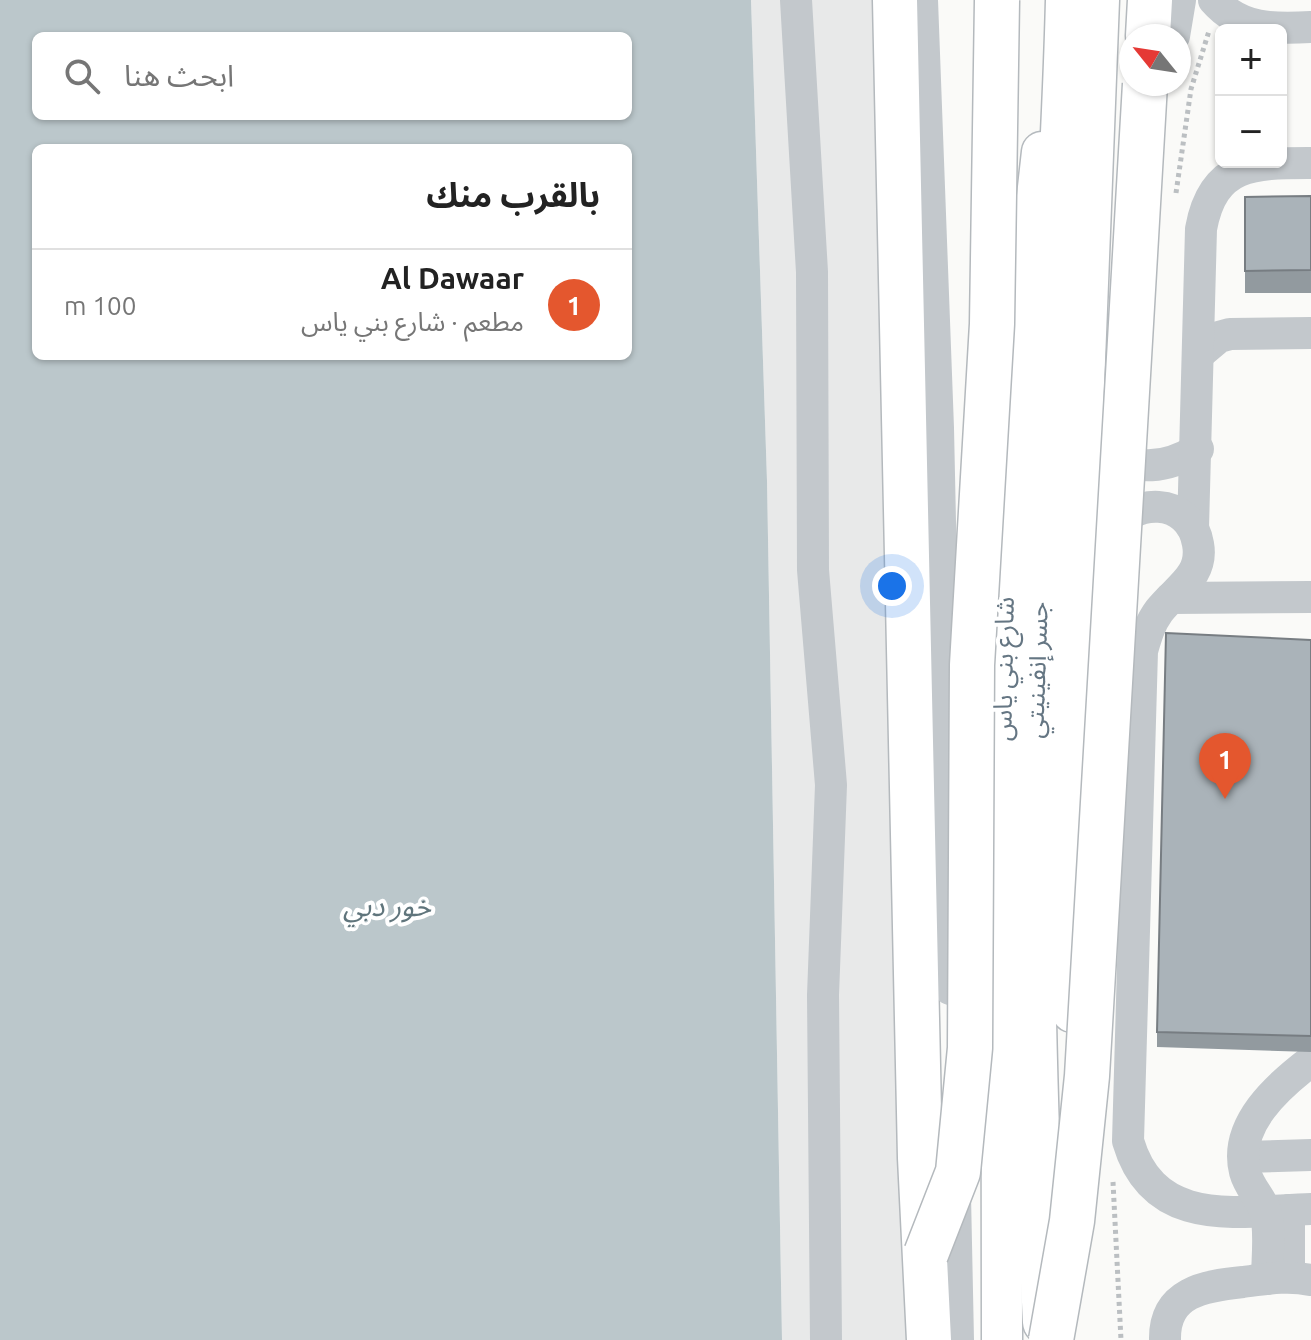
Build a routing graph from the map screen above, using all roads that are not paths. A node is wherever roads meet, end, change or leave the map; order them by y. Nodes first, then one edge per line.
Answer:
1 (796, 0) edge
2 (895, 0) edge
3 (922, 0) edge
4 (997, 0) edge
5 (1052, 0) edge
6 (1068, 0) edge
7 (1099, 0) edge
8 (1150, 0) edge
9 (1180, 0) edge
10 (1214, 0) edge
11 (1149, 24) edge
12 (1176, 24) edge
13 (1311, 27) edge
14 (1144, 96) edge
15 (1163, 96) edge
16 (1311, 163) edge
17 (1311, 333) edge
18 (1085, 342) junction
19 (1200, 353) junction
20 (1084, 425) junction
21 (1198, 449) junction
22 (1193, 528) junction
23 (1311, 597) edge
24 (1171, 598) junction
25 (1073, 669) junction
26 (1311, 1061) edge
27 (1311, 1155) edge
28 (1244, 1157) junction
29 (1288, 1210) edge
30 (926, 1254) junction
31 (1289, 1279) edge
32 (826, 1340) edge
33 (929, 1340) edge
34 (958, 1340) edge
35 (1002, 1340) edge
36 (1049, 1340) edge
37 (1071, 1340) edge
38 (1165, 1340) edge

1 - 32 street
2 - 30 highway
3 - 34 street
4 - 30 highway, bridge
5 - 35 main road, شارع بني ياس
6 - 36 highway, جسر إنفينيتي
7 - 18 main road
8 - 11 highway
9 - 12 street
10 - 13 street
14 - 36 highway, bridge
15 - 18 street
16 - 19 street
17 - 19 street
18 - 20 main road
19 - 21 street
20 - 21 street
20 - 25 main road
21 - 22 street
22 - 24 street
22 - 25 street
23 - 24 street
24 - 29 street
25 - 37 main road
26 - 28 street
27 - 28 street
28 - 29 street
29 - 31 street
30 - 33 highway
31 - 38 street

